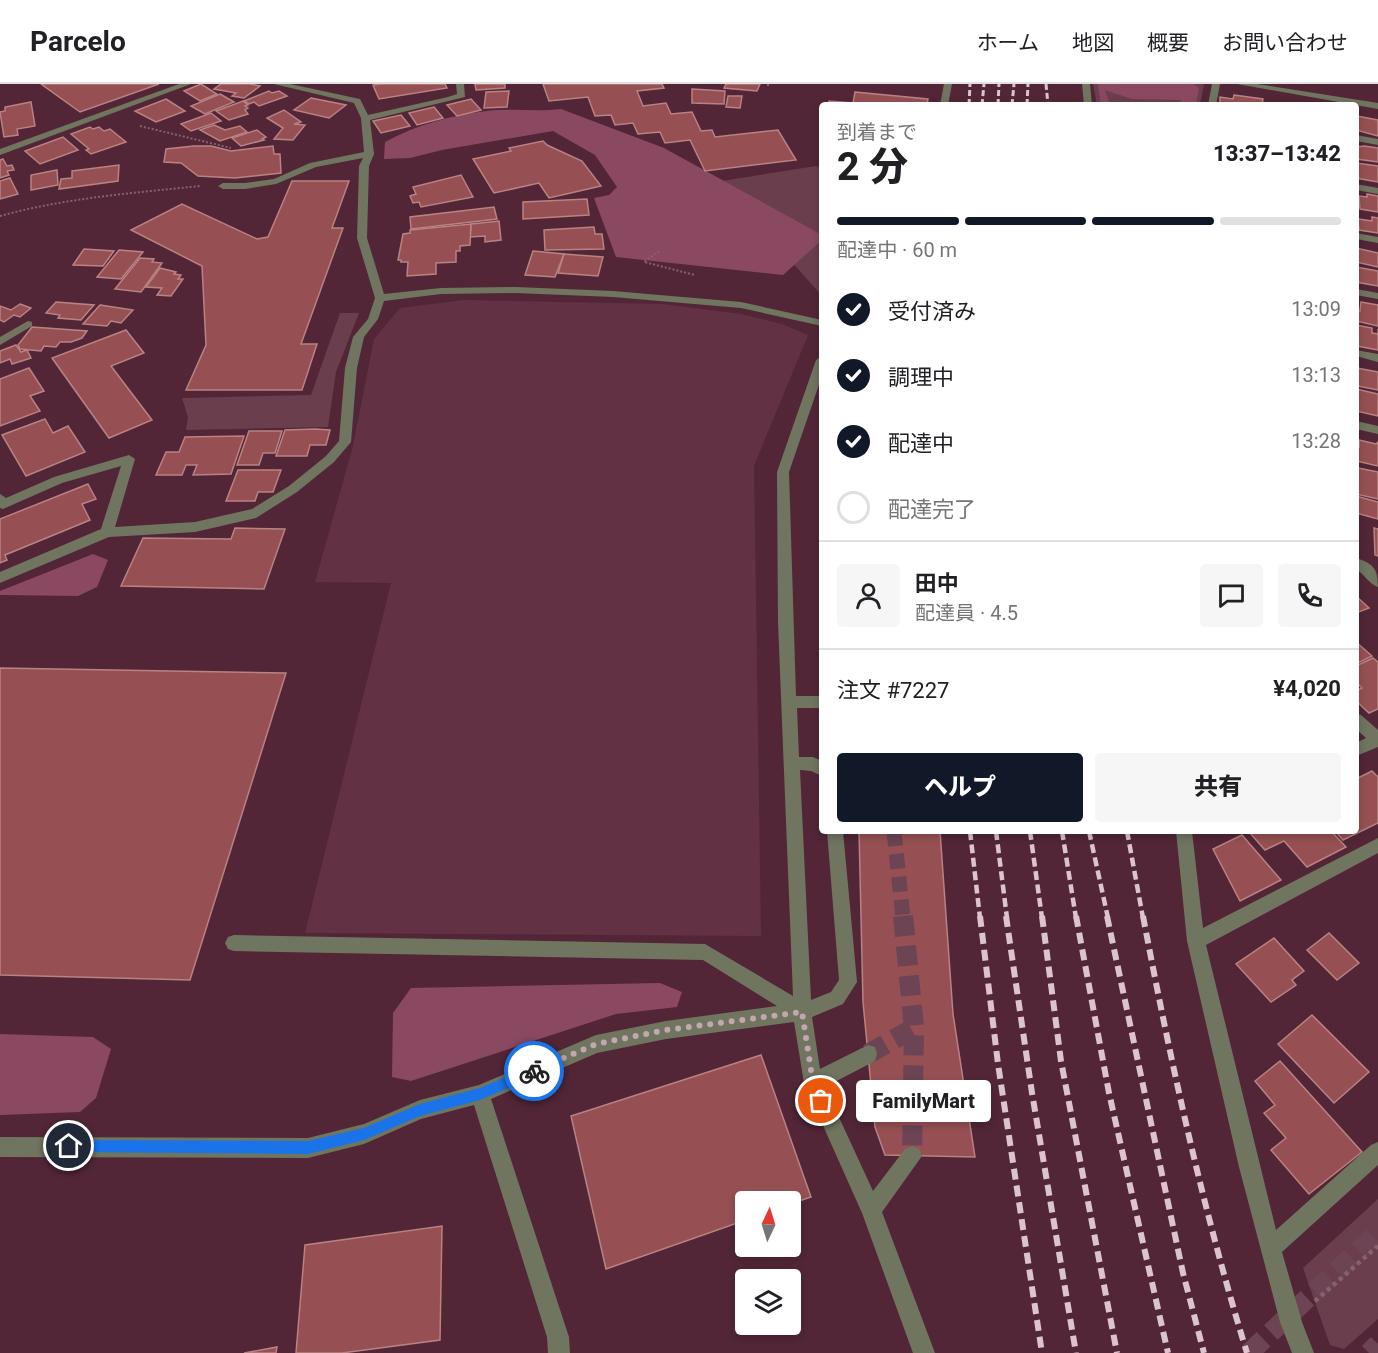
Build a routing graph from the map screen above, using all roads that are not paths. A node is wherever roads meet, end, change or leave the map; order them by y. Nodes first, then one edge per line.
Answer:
1 (187, 84) edge
2 (278, 84) edge
3 (460, 84) edge
4 (948, 84) edge
5 (1086, 84) edge
6 (1216, 84) edge
7 (1240, 84) edge
8 (945, 102) edge
9 (1088, 102) edge
10 (1213, 102) edge
11 (1341, 102) edge
12 (1359, 104) edge
13 (1378, 106) edge
14 (365, 117) junction
15 (1359, 139) edge
16 (1378, 142) edge
17 (0, 152) edge
18 (369, 154) junction
19 (223, 186) road end
20 (1359, 188) edge
21 (1378, 191) edge
22 (1359, 237) edge
23 (1378, 240) edge
24 (1359, 293) edge
25 (1378, 296) edge
26 (380, 298) junction
27 (819, 322) edge
28 (28, 324) dead end
29 (0, 342) edge
30 (1359, 354) edge
31 (1378, 358) edge
32 (819, 369) edge
33 (1359, 426) edge
34 (1378, 430) edge
35 (1, 503) edge
36 (107, 532) junction
37 (1359, 565) edge
38 (0, 578) edge
39 (1378, 582) edge
40 (789, 702) junction
41 (819, 702) edge
42 (1359, 722) edge
43 (1378, 740) edge
44 (1359, 749) edge
45 (792, 763) junction
46 (819, 767) edge
47 (835, 834) edge
48 (1185, 834) edge
49 (1378, 845) edge
50 (1196, 941) junction
51 (234, 943) dead end
52 (802, 1012) junction
53 (868, 1054) tunnel mouth
54 (813, 1083) junction
55 (480, 1094) junction
56 (0, 1146) edge
57 (1378, 1152) edge
58 (912, 1156) tunnel mouth
59 (871, 1210) junction
60 (1272, 1248) junction
61 (559, 1353) edge
62 (924, 1353) edge
63 (1303, 1353) edge

1 - 17 street
2 - 14 street
3 - 14 street
4 - 8 street
5 - 9 street
6 - 10 street
7 - 11 street
12 - 13 street
14 - 18 street
15 - 16 street
18 - 19 street
18 - 26 street
20 - 21 street
22 - 23 street
24 - 25 street
26 - 27 street
26 - 36 street
28 - 29 street
30 - 31 street
32 - 40 street
33 - 34 street
35 - 36 street
36 - 38 street
37 - 39 street
40 - 41 street
40 - 45 street
42 - 43 street
43 - 44 street
45 - 46 street
45 - 52 street
47 - 52 street
48 - 50 street
49 - 50 street
50 - 60 street
51 - 52 street
52 - 54 street
52 - 55 street
53 - 54 street
54 - 59 street
55 - 56 street
55 - 61 street
57 - 60 street
58 - 59 street
59 - 62 street
60 - 63 street

